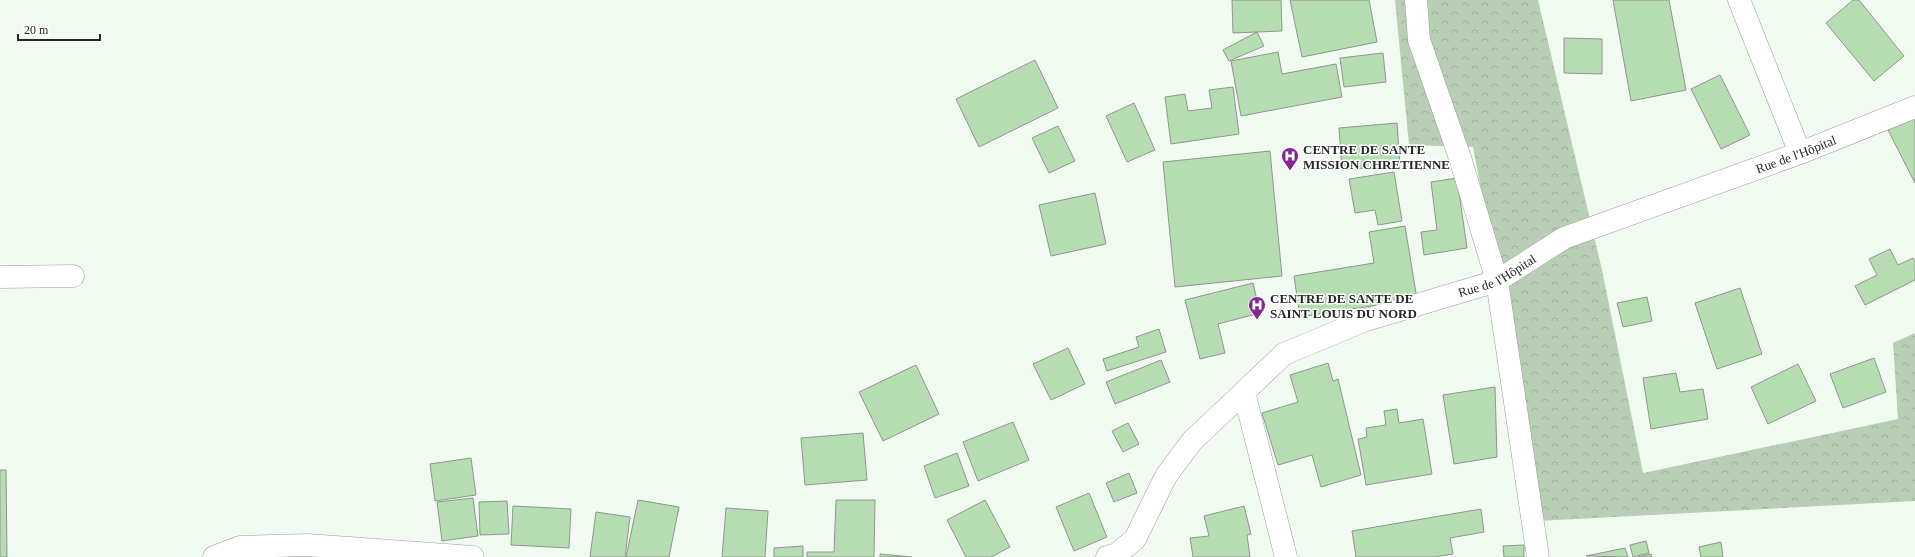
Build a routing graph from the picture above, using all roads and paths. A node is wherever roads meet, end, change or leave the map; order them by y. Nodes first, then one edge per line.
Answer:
1 (1416, 0) edge
2 (1739, 0) edge
3 (1915, 107) edge
4 (1800, 154) junction
5 (73, 276) dead end
6 (0, 277) edge
7 (1497, 281) junction
8 (1244, 392) junction
9 (214, 557) edge
10 (473, 557) edge
11 (1107, 557) edge
12 (1286, 557) edge
13 (1538, 557) edge

1 - 7 street
2 - 4 street
3 - 4 street, Rue de l'Hôpital
4 - 7 street, Rue de l'Hôpital
5 - 6 street
7 - 8 street, Rue de l'Hôpital
7 - 13 street
8 - 11 street, Rue de l'Hôpital
8 - 12 street
9 - 10 street

